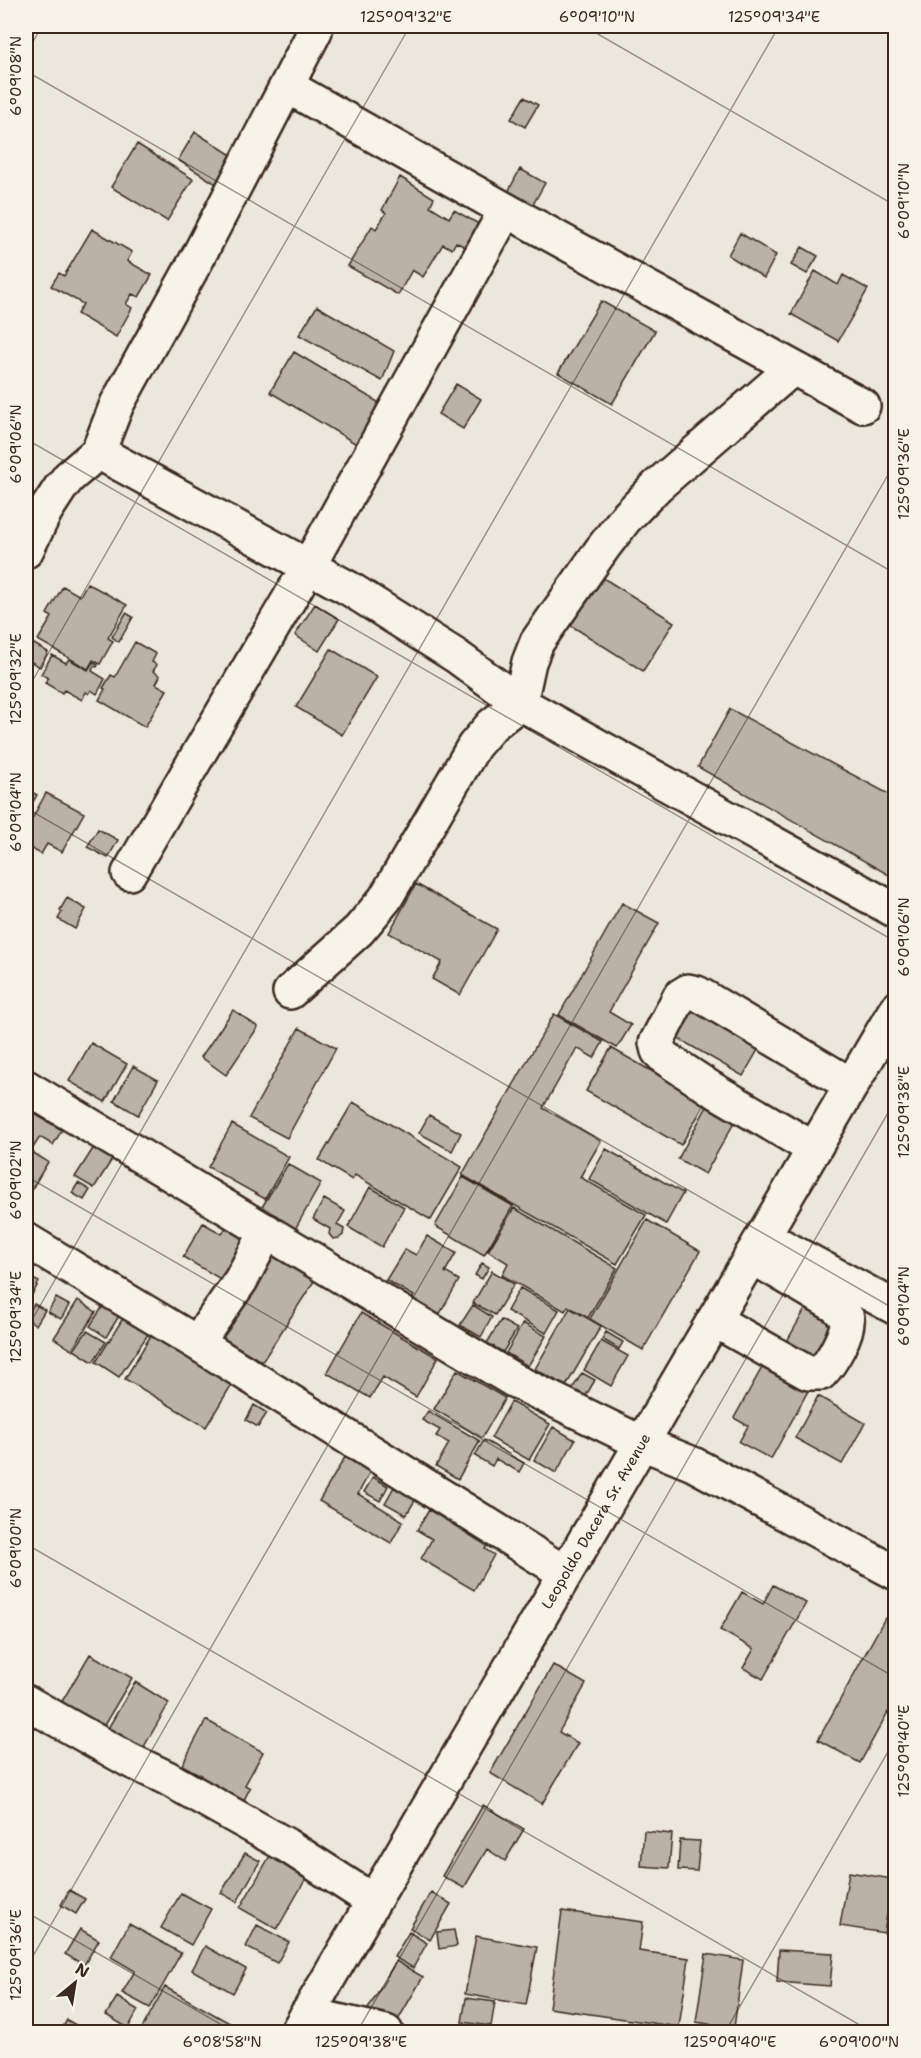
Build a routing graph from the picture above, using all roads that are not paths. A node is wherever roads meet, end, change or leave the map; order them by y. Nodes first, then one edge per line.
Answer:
1 (315, 31) dead end
2 (287, 86) junction
3 (506, 210) junction
4 (793, 368) junction
5 (863, 406) dead end
6 (98, 452) junction
7 (26, 551) edge
8 (308, 567) junction
9 (520, 703) junction
10 (129, 873) dead end
11 (896, 911) edge
12 (291, 992) dead end
13 (894, 1016) edge
14 (851, 1085) junction
15 (26, 1088) edge
16 (814, 1149) junction
17 (267, 1231) junction
18 (26, 1240) edge
19 (757, 1246) junction
20 (896, 1308) edge
21 (714, 1320) junction
22 (197, 1343) junction
23 (642, 1443) junction
24 (565, 1573) junction
25 (896, 1573) edge
26 (26, 1702) edge
27 (373, 1901) junction
28 (302, 2023) edge
29 (386, 2032) edge

1 - 2 street
2 - 3 street
2 - 6 street
3 - 4 street
3 - 8 street
4 - 5 street
4 - 9 street
6 - 7 street
6 - 8 street
8 - 9 street
8 - 10 street
9 - 11 street
9 - 12 street
13 - 14 street, Leopoldo Dacera Sr. Avenue
14 - 16 street, Leopoldo Dacera Sr. Avenue
14 - 16 street
15 - 17 street
16 - 19 street, Leopoldo Dacera Sr. Avenue
17 - 22 street
17 - 23 street
18 - 22 street
19 - 20 street
19 - 21 street, Leopoldo Dacera Sr. Avenue
19 - 21 street
21 - 23 street, Leopoldo Dacera Sr. Avenue
22 - 24 street
23 - 24 street, Leopoldo Dacera Sr. Avenue
23 - 25 street
24 - 27 street, Leopoldo Dacera Sr. Avenue
26 - 27 street
27 - 28 street, Leopoldo Dacera Sr. Avenue
28 - 29 street

